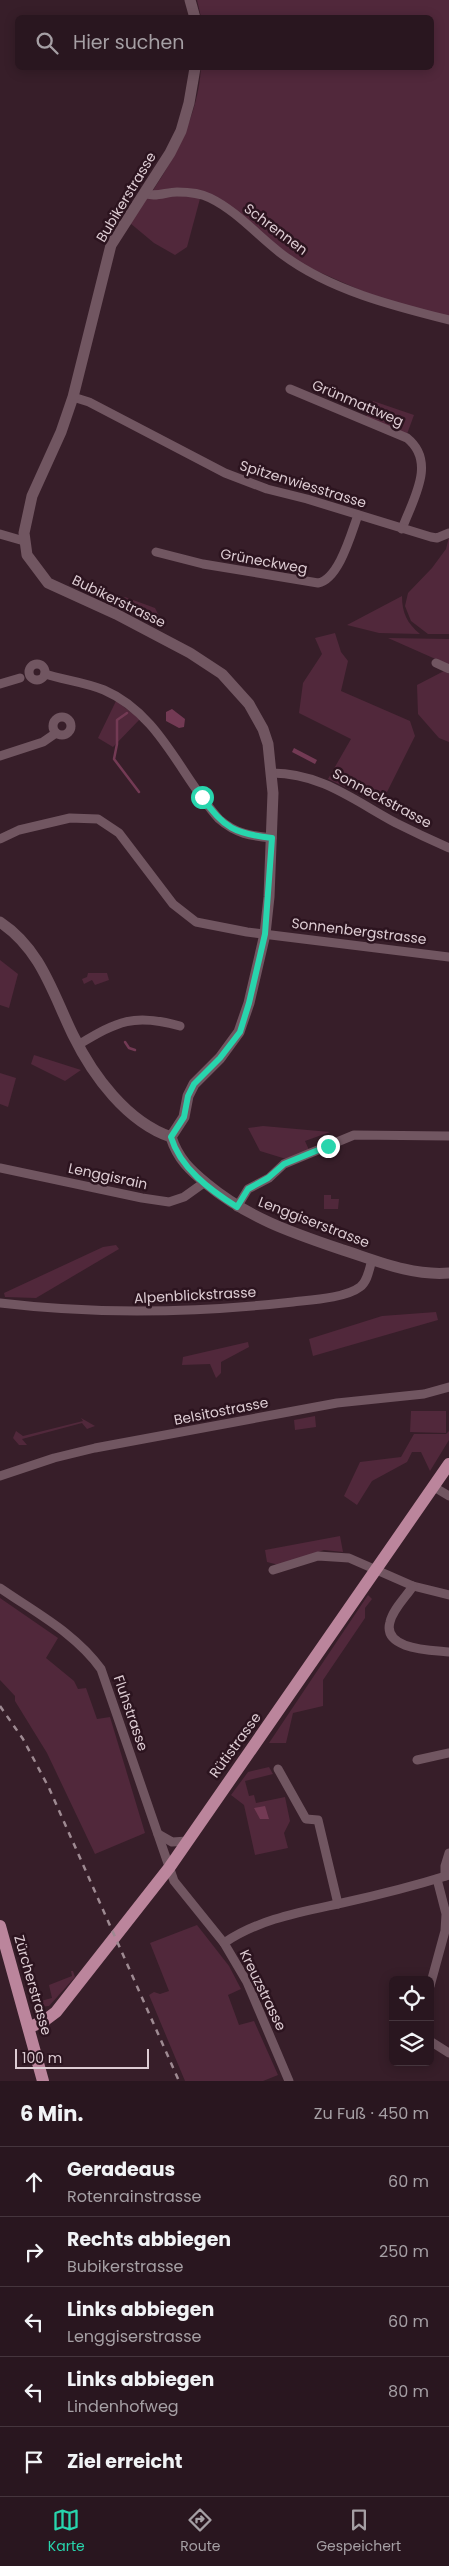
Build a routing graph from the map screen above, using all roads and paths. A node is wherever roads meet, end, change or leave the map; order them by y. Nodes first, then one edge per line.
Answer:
1 (190, 0) edge
2 (194, 15) edge
3 (195, 70) edge
4 (144, 193) junction
5 (449, 320) edge
6 (290, 389) dead end
7 (74, 397) junction
8 (358, 515) junction
9 (402, 529) junction
10 (449, 533) edge
11 (0, 534) edge
12 (24, 541) junction
13 (156, 552) dead end
14 (436, 663) dead end
15 (449, 668) edge
16 (45, 674) dead end
17 (20, 678) dead end
18 (0, 684) edge
19 (56, 733) dead end
20 (0, 756) edge
21 (272, 773) junction
22 (272, 838) junction
23 (0, 839) edge
24 (449, 848) edge
25 (0, 922) edge
26 (265, 934) junction
27 (449, 957) edge
28 (180, 1026) dead end
29 (78, 1045) junction
30 (449, 1136) edge
31 (171, 1137) junction
32 (0, 1168) edge
33 (205, 1182) junction
34 (237, 1207) junction
35 (372, 1260) junction
36 (449, 1273) edge
37 (0, 1303) edge
38 (449, 1388) edge
39 (449, 1464) edge
40 (0, 1476) edge
41 (434, 1487) junction
42 (449, 1496) edge
43 (273, 1570) dead end
44 (376, 1571) junction
45 (413, 1586) junction
46 (0, 1588) edge
47 (449, 1595) edge
48 (449, 1652) edge
49 (449, 1753) edge
50 (417, 1760) dead end
51 (278, 1769) dead end
52 (157, 1833) junction
53 (188, 1841) junction
54 (449, 1853) edge
55 (169, 1868) junction
56 (444, 1877) edge
57 (338, 1904) junction
58 (0, 1926) edge
59 (224, 1943) junction
60 (433, 1976) edge
61 (30, 2027) junction
62 (434, 2044) edge
63 (449, 2053) edge
64 (43, 2081) edge
65 (289, 2081) edge

1 - 2 street
3 - 4 street, Bubikerstrasse
4 - 5 street, Schrennen
4 - 7 street, Bubikerstrasse
6 - 9 street, Grünmattweg
7 - 8 street, Spitzenwiesstrasse
7 - 12 street, Bubikerstrasse
8 - 9 street, Spitzenwiesstrasse
8 - 13 street, Grüneckweg
9 - 10 street, Spitzenwiesstrasse
11 - 12 street
12 - 21 street, Bubikerstrasse
14 - 15 street
16 - 22 street
17 - 18 street
19 - 20 street
21 - 22 street, Bubikerstrasse
21 - 24 street, Sonneckstrasse
22 - 26 street, Bubikerstrasse
23 - 26 street, Sonnenbergstrasse
25 - 29 street
26 - 27 street, Sonnenbergstrasse
26 - 31 street, Bubikerstrasse
28 - 29 street
29 - 31 street
30 - 34 street
31 - 33 street, Lenggiserstrasse
32 - 33 street, Lenggisrain
33 - 34 street, Lenggiserstrasse
34 - 35 street, Lenggiserstrasse
35 - 36 street, Lenggiserstrasse
35 - 37 street, Alpenblickstrasse
38 - 40 street, Belsitostrasse
39 - 41 main road, Rütistrasse
41 - 42 street
41 - 44 main road, Rütistrasse
43 - 44 street
44 - 45 street
44 - 53 main road, Rütistrasse
45 - 47 street
45 - 48 street
46 - 52 street, Fluhstrasse
49 - 50 street
51 - 57 street
52 - 53 street
52 - 55 street, Fluhstrasse
53 - 55 main road, Rütistrasse
54 - 56 street
55 - 59 street, Kreuzstrasse
55 - 61 main road, Rütistrasse
56 - 57 street
56 - 60 street
57 - 59 street
58 - 61 main road, Zürcherstrasse
59 - 65 street, Kreuzstrasse
61 - 64 main road, Zürcherstrasse
62 - 63 street

